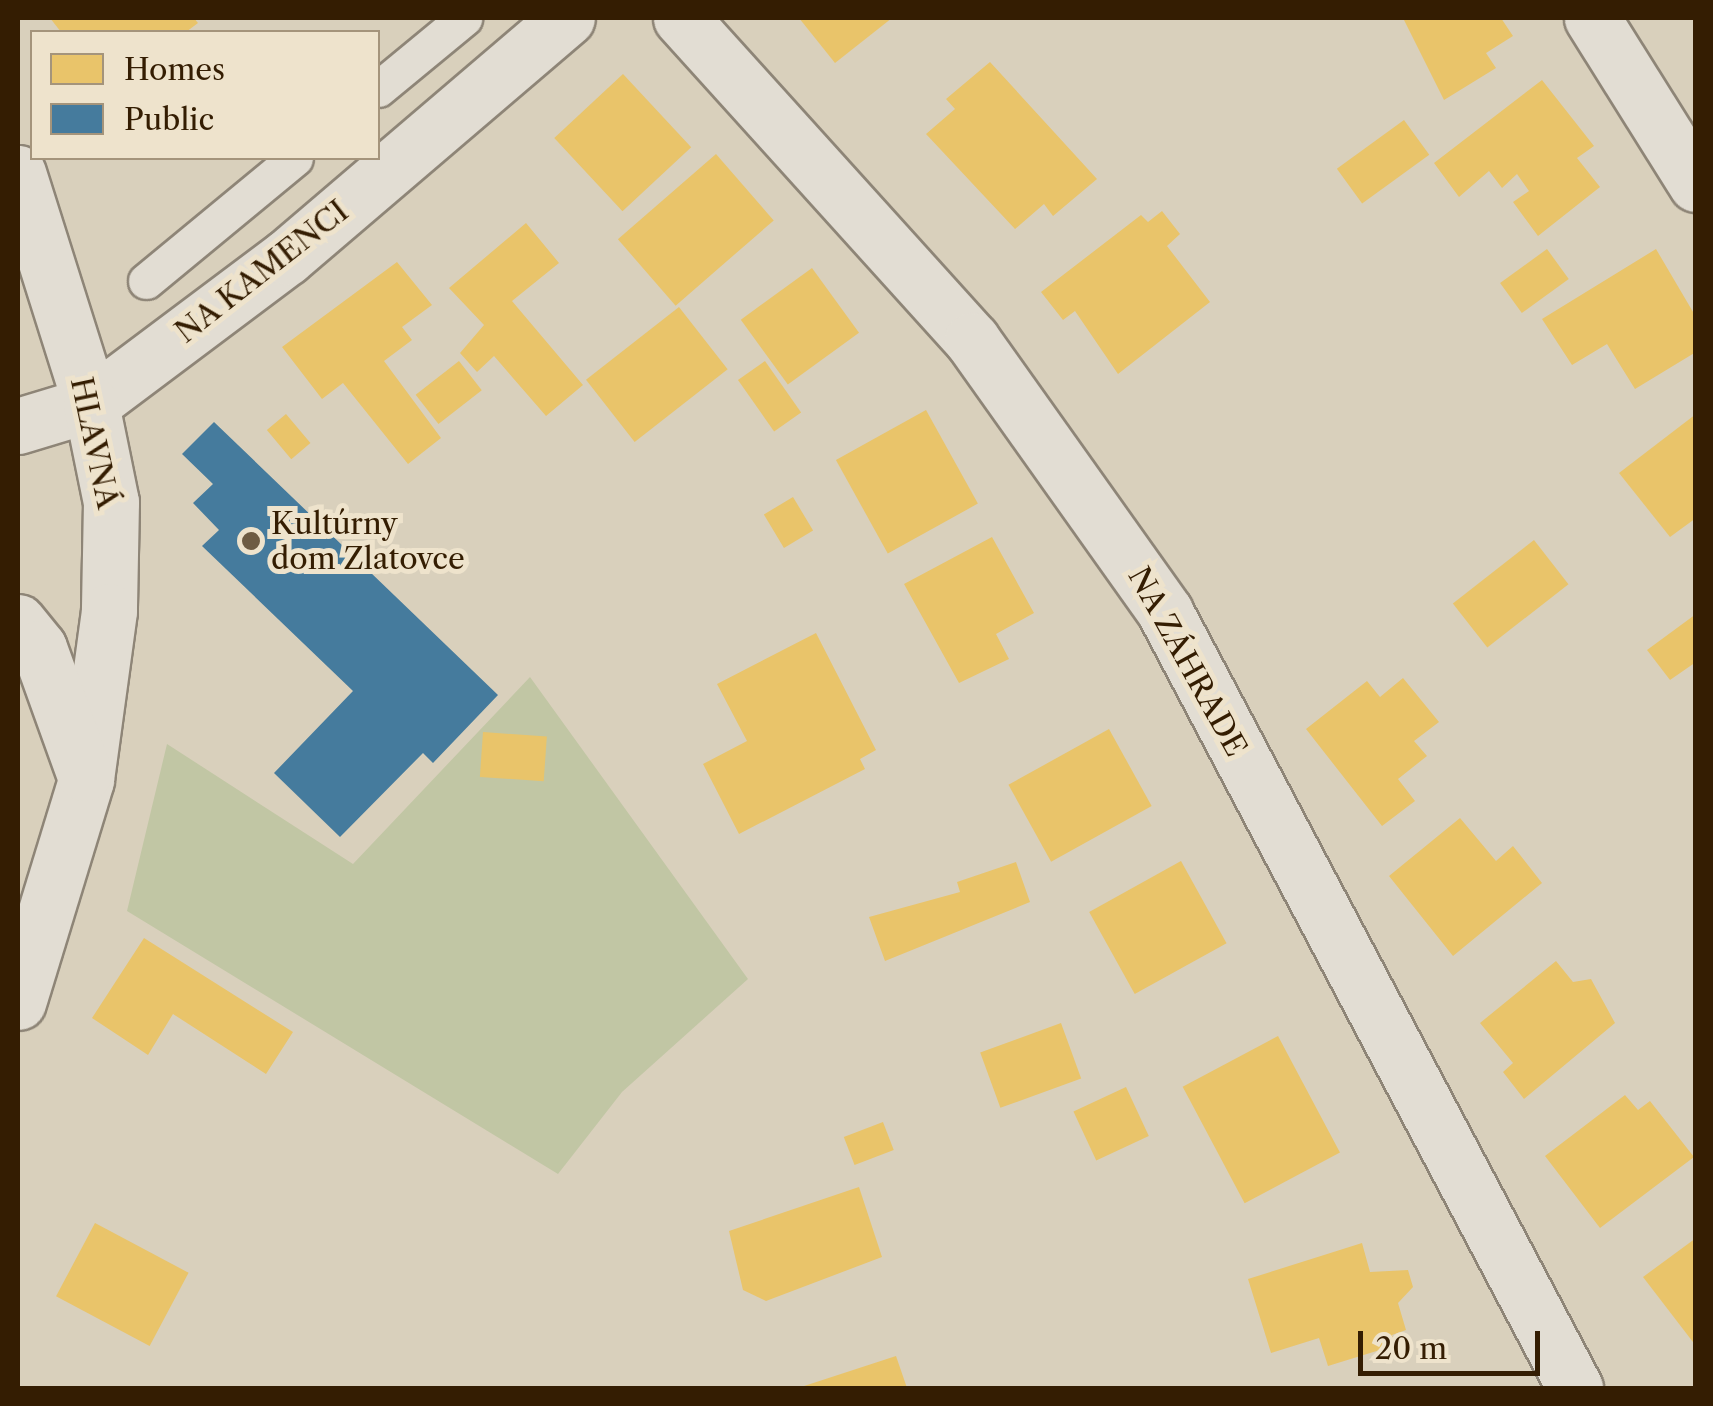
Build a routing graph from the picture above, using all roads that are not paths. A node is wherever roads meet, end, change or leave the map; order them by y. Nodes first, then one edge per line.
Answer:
1 (464, 18) edge
2 (567, 18) edge
3 (680, 18) edge
4 (1592, 18) edge
5 (380, 87) edge
6 (293, 160) edge
7 (18, 172) edge
8 (1696, 184) edge
9 (146, 281) dead end
10 (90, 404) junction
11 (18, 426) edge
12 (18, 622) edge
13 (86, 780) junction
14 (18, 1002) edge
15 (1575, 1388) edge

1 - 5 lane
2 - 10 street, NA KAMENCI
3 - 15 street, NA ZÁHRADE
4 - 8 street
6 - 9 lane
7 - 10 street, HLAVNÁ
10 - 11 street, NA KAMENCI
10 - 13 street, HLAVNÁ
12 - 13 street
13 - 14 street, HLAVNÁ

